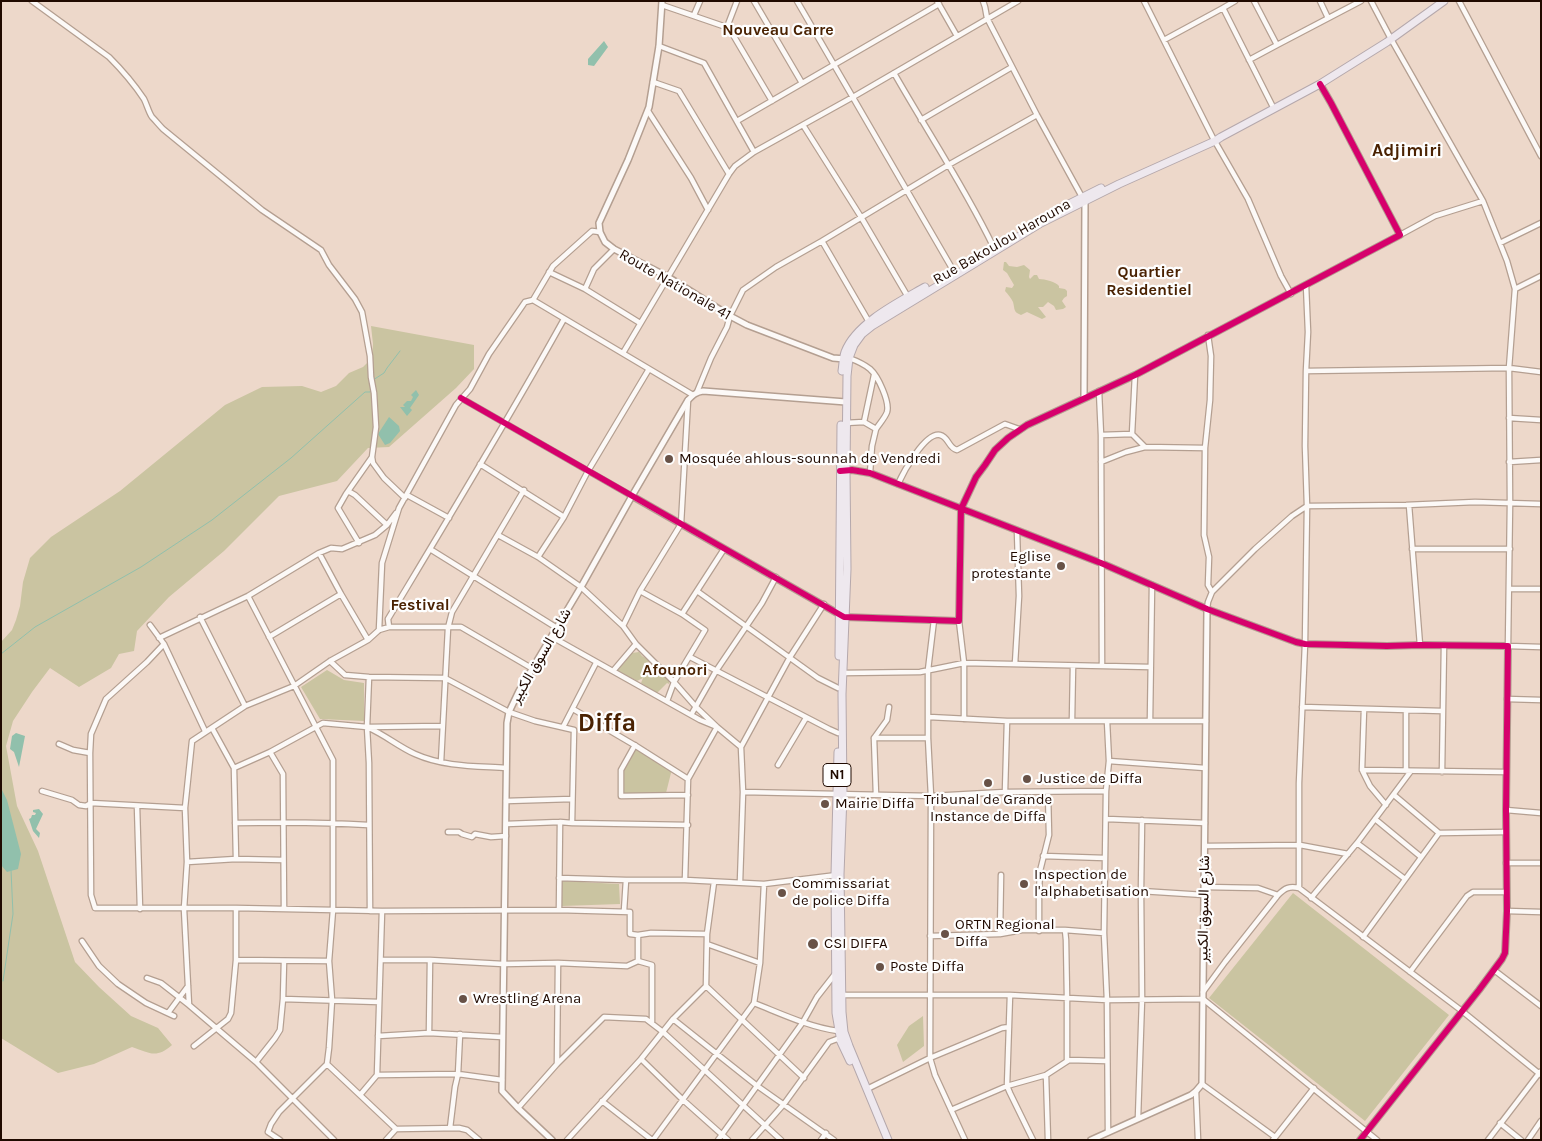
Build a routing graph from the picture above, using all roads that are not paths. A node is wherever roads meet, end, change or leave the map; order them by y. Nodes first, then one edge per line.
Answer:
1 (32, 1) edge
2 (700, 1) edge
3 (738, 1) edge
4 (754, 1) edge
5 (797, 1) edge
6 (983, 1) edge
7 (1018, 1) edge
8 (1235, 1) edge
9 (1254, 1) edge
10 (1320, 1) edge
11 (1361, 1) edge
12 (1372, 1) edge
13 (1444, 1) edge
14 (1459, 1) edge
15 (1146, 2) edge
16 (662, 3) edge
17 (938, 3) edge
18 (1433, 4) edge
19 (1222, 8) junction
20 (694, 15) junction
21 (988, 18) junction
22 (1328, 18) junction
23 (727, 27) junction
24 (957, 36) junction
25 (1391, 39) junction
26 (1164, 40) junction
27 (1277, 45) junction
28 (659, 46) junction
29 (1249, 60) junction
30 (834, 65) junction
31 (1012, 67) junction
32 (894, 73) junction
33 (653, 82) junction
34 (802, 83) junction
35 (1320, 84) junction
36 (853, 97) junction
37 (772, 101) junction
38 (1274, 109) junction
39 (648, 111) junction
40 (1037, 116) junction
41 (921, 120) junction
42 (738, 121) junction
43 (803, 125) junction
44 (1216, 138) junction
45 (754, 152) junction
46 (1541, 156) edge
47 (950, 164) junction
48 (729, 174) junction
49 (907, 190) junction
50 (1084, 199) junction
51 (1483, 201) junction
52 (708, 210) junction
53 (861, 217) junction
54 (1541, 223) edge
55 (600, 232) junction
56 (1400, 235) junction
57 (822, 241) junction
58 (1500, 243) junction
59 (993, 246) junction
60 (614, 249) junction
61 (953, 270) junction
62 (549, 272) junction
63 (1541, 276) edge
64 (668, 277) junction
65 (1306, 285) junction
66 (585, 289) junction
67 (1515, 289) junction
68 (1291, 294) junction
69 (908, 297) junction
70 (533, 300) junction
71 (730, 316) junction
72 (564, 319) junction
73 (869, 322) junction
74 (640, 323) junction
75 (1208, 335) junction
76 (623, 353) junction
77 (847, 359) junction
78 (1509, 368) junction
79 (649, 369) junction
80 (1306, 371) junction
81 (1541, 372) edge
82 (874, 374) junction
83 (1135, 374) junction
84 (1099, 391) junction
85 (695, 394) junction
86 (461, 398) junction
87 (1084, 398) junction
88 (688, 400) junction
89 (844, 402) junction
90 (1509, 418) junction
91 (1541, 420) edge
92 (844, 422) junction
93 (864, 422) junction
94 (506, 424) junction
95 (876, 429) junction
96 (1020, 429) junction
97 (1132, 434) junction
98 (1101, 435) junction
99 (1145, 447) junction
100 (1206, 448) junction
101 (372, 456) junction
102 (1541, 460) edge
103 (1101, 462) junction
104 (1509, 462) junction
105 (480, 464) junction
106 (588, 471) junction
107 (843, 471) junction
108 (870, 473) junction
109 (898, 484) junction
110 (524, 490) junction
111 (348, 491) junction
112 (406, 496) junction
113 (632, 496) junction
114 (1510, 503) junction
115 (1541, 504) edge
116 (1409, 505) junction
117 (1307, 506) junction
118 (961, 509) junction
119 (398, 510) junction
120 (564, 516) junction
121 (449, 518) junction
122 (681, 524) junction
123 (388, 525) junction
124 (1017, 532) junction
125 (498, 535) junction
126 (359, 542) junction
127 (430, 549) junction
128 (724, 549) junction
129 (1412, 549) junction
130 (1510, 549) junction
131 (319, 553) junction
132 (538, 557) junction
133 (1101, 563) junction
134 (474, 577) junction
135 (776, 577) junction
136 (1152, 585) junction
137 (581, 587) junction
138 (1510, 589) junction
139 (1541, 589) edge
140 (640, 591) junction
141 (698, 591) junction
142 (1212, 592) junction
143 (341, 594) junction
144 (248, 596) junction
145 (824, 604) junction
146 (1207, 609) junction
147 (682, 614) junction
148 (842, 616) junction
149 (200, 618) junction
150 (934, 620) junction
151 (959, 621) junction
152 (150, 625) dead end
153 (623, 626) junction
154 (746, 626) junction
155 (389, 627) junction
156 (448, 628) junction
157 (557, 628) junction
158 (379, 630) junction
159 (269, 637) junction
160 (552, 637) junction
161 (159, 638) junction
162 (368, 640) junction
163 (164, 644) junction
164 (636, 644) junction
165 (1305, 644) junction
166 (1420, 645) junction
167 (1444, 645) junction
168 (1508, 646) junction
169 (1541, 647) edge
170 (690, 657) junction
171 (790, 657) junction
172 (330, 661) junction
173 (596, 663) junction
174 (964, 663) junction
175 (1015, 664) junction
176 (1073, 666) junction
177 (1102, 666) junction
178 (1150, 667) junction
179 (533, 669) junction
180 (928, 670) junction
181 (612, 671) junction
182 (716, 671) junction
183 (843, 673) junction
184 (369, 677) junction
185 (445, 678) junction
186 (674, 682) junction
187 (294, 686) junction
188 (838, 688) junction
189 (768, 697) junction
190 (1507, 699) junction
191 (1541, 700) edge
192 (667, 701) junction
193 (245, 706) junction
194 (696, 707) junction
195 (889, 707) dead end
196 (1302, 708) junction
197 (573, 709) junction
198 (1364, 709) junction
199 (1406, 710) junction
200 (1442, 711) junction
201 (509, 712) junction
202 (691, 715) junction
203 (929, 717) junction
204 (806, 718) junction
205 (964, 718) junction
206 (1072, 720) junction
207 (1007, 721) junction
208 (1107, 721) junction
209 (1150, 721) junction
210 (1206, 721) junction
211 (442, 726) junction
212 (315, 727) junction
213 (367, 727) junction
214 (563, 727) junction
215 (717, 727) junction
216 (212, 728) junction
217 (205, 731) junction
218 (838, 733) junction
219 (874, 738) junction
220 (928, 738) junction
221 (59, 744) dead end
222 (635, 745) junction
223 (741, 747) junction
224 (270, 752) junction
225 (90, 753) junction
226 (1109, 761) junction
227 (441, 762) junction
228 (778, 765) dead end
229 (234, 768) junction
230 (506, 768) junction
231 (1205, 768) junction
232 (1362, 770) junction
233 (1408, 771) junction
234 (1442, 772) junction
235 (1506, 772) junction
236 (688, 779) junction
237 (42, 791) dead end
238 (1106, 791) junction
239 (743, 792) junction
240 (1005, 792) junction
241 (1048, 792) junction
242 (688, 795) junction
243 (840, 795) junction
244 (876, 795) junction
245 (1394, 795) junction
246 (931, 796) junction
247 (572, 799) junction
248 (506, 802) junction
249 (91, 803) junction
250 (1386, 804) junction
251 (137, 806) junction
252 (185, 808) junction
253 (1506, 810) junction
254 (1541, 813) edge
255 (1375, 819) junction
256 (1107, 820) junction
257 (1142, 820) junction
258 (283, 822) junction
259 (560, 822) junction
260 (235, 823) junction
261 (333, 823) junction
262 (572, 823) junction
263 (1205, 823) junction
264 (506, 824) junction
265 (368, 825) junction
266 (688, 825) junction
267 (448, 832) dead end
268 (1506, 832) junction
269 (1439, 833) junction
270 (506, 836) junction
271 (1357, 843) junction
272 (1300, 845) junction
273 (1206, 846) junction
274 (1348, 854) junction
275 (1043, 856) junction
276 (1421, 857) junction
277 (1105, 858) junction
278 (236, 859) junction
279 (283, 860) junction
280 (187, 862) junction
281 (1506, 863) junction
282 (1541, 864) edge
283 (838, 875) junction
284 (1002, 875) dead end
285 (559, 878) junction
286 (1405, 879) junction
287 (626, 880) junction
288 (685, 880) junction
289 (714, 882) junction
290 (740, 882) junction
291 (764, 884) junction
292 (1205, 887) junction
293 (1299, 888) junction
294 (1141, 891) junction
295 (1506, 892) junction
296 (1278, 895) junction
297 (1204, 896) junction
298 (1311, 898) junction
299 (236, 908) junction
300 (140, 909) junction
301 (184, 909) junction
302 (284, 909) junction
303 (333, 910) junction
304 (559, 910) junction
305 (370, 911) junction
306 (382, 911) junction
307 (505, 911) junction
308 (624, 911) junction
309 (1507, 911) junction
310 (1541, 912) edge
311 (1065, 930) junction
312 (1039, 931) junction
313 (1104, 933) junction
314 (707, 934) junction
315 (1000, 934) junction
316 (638, 935) junction
317 (930, 936) junction
318 (1363, 937) junction
319 (82, 941) dead end
320 (707, 944) junction
321 (236, 960) junction
322 (381, 960) junction
323 (430, 960) junction
324 (638, 960) junction
325 (284, 961) junction
326 (329, 961) junction
327 (558, 963) junction
328 (760, 963) junction
329 (503, 964) junction
330 (1494, 970) junction
331 (1410, 972) junction
332 (835, 974) junction
333 (147, 978) dead end
334 (188, 986) junction
335 (706, 986) junction
336 (1203, 992) junction
337 (841, 995) junction
338 (1010, 995) junction
339 (930, 996) junction
340 (1068, 997) junction
341 (179, 998) junction
342 (283, 999) junction
343 (1142, 999) junction
344 (1203, 999) junction
345 (332, 1000) junction
346 (1107, 1000) junction
347 (379, 1002) junction
348 (754, 1002) junction
349 (189, 1004) junction
350 (1541, 1006) edge
351 (1462, 1011) junction
352 (168, 1013) junction
353 (174, 1016) dead end
354 (673, 1019) junction
355 (742, 1019) junction
356 (803, 1022) junction
357 (652, 1023) junction
358 (1009, 1027) junction
359 (217, 1028) junction
360 (838, 1031) junction
361 (663, 1032) junction
362 (429, 1033) junction
363 (460, 1034) junction
364 (378, 1036) junction
365 (502, 1037) junction
366 (841, 1042) junction
367 (194, 1046) dead end
368 (716, 1054) junction
369 (779, 1054) junction
370 (930, 1058) junction
371 (641, 1059) junction
372 (1067, 1060) junction
373 (1107, 1061) junction
374 (256, 1062) junction
375 (327, 1064) junction
376 (557, 1064) junction
377 (704, 1070) junction
378 (1540, 1073) edge
379 (458, 1074) junction
380 (378, 1075) junction
381 (1046, 1075) junction
382 (804, 1078) junction
383 (502, 1080) junction
384 (1202, 1084) junction
385 (756, 1085) junction
386 (1007, 1086) junction
387 (1314, 1088) junction
388 (867, 1089) junction
389 (1196, 1091) junction
390 (360, 1095) junction
391 (293, 1099) junction
392 (682, 1099) junction
393 (602, 1101) junction
394 (784, 1104) junction
395 (742, 1106) junction
396 (518, 1108) junction
397 (951, 1110) junction
398 (1138, 1118) junction
399 (1541, 1121) edge
400 (1500, 1123) junction
401 (765, 1126) junction
402 (450, 1128) junction
403 (396, 1129) junction
404 (1108, 1132) junction
405 (1367, 1132) junction
406 (826, 1133) junction
407 (722, 1134) junction
408 (1274, 1138) edge
409 (280, 1140) edge
410 (334, 1140) edge
411 (386, 1140) edge
412 (479, 1140) edge
413 (552, 1140) edge
414 (567, 1140) edge
415 (652, 1140) edge
416 (718, 1140) edge
417 (728, 1140) edge
418 (752, 1140) edge
419 (781, 1140) edge
420 (821, 1140) edge
421 (834, 1140) edge
422 (884, 1140) edge
423 (888, 1140) edge
424 (965, 1140) edge
425 (1033, 1140) edge
426 (1048, 1140) edge
427 (1091, 1140) edge
428 (1198, 1140) edge
429 (1360, 1140) edge
430 (1377, 1140) edge
431 (1488, 1140) edge
432 (1521, 1140) edge
433 (1528, 1140) edge

1 - 101 street
2 - 20 street
3 - 23 street
4 - 34 street
5 - 30 street
6 - 21 street
7 - 21 street
8 - 19 street
9 - 27 street
10 - 22 street
11 - 22 street
12 - 25 street
13 - 18 highway, Rue Bakoulou Harouna
14 - 46 street
15 - 26 street
16 - 20 street
16 - 28 street
17 - 24 street
17 - 30 street
18 - 25 highway, Rue Bakoulou Harouna
19 - 26 street
19 - 29 street
20 - 23 street
21 - 24 street
21 - 31 street
22 - 27 street
23 - 37 street
24 - 32 street
25 - 35 highway, Rue Bakoulou Harouna
25 - 51 street
26 - 44 street
27 - 29 street
28 - 33 street
28 - 42 street
29 - 38 street
30 - 34 street
30 - 36 street
31 - 40 street
31 - 41 street
32 - 36 street
32 - 41 street
33 - 39 street
33 - 48 street
34 - 37 street
35 - 38 highway, Rue Bakoulou Harouna
35 - 56 street
36 - 43 street
36 - 49 street
37 - 42 street
38 - 44 highway, Rue Bakoulou Harouna
39 - 52 street
39 - 55 street
40 - 47 street
40 - 50 street
41 - 47 street
42 - 45 street
43 - 45 street
43 - 53 street
44 - 50 highway, Rue Bakoulou Harouna
44 - 68 street
45 - 48 street
47 - 49 street
47 - 59 street
48 - 52 street
49 - 53 street
49 - 61 street
50 - 59 highway, Rue Bakoulou Harouna
50 - 77 highway, Rue Bakoulou Harouna
50 - 87 street
51 - 56 street
51 - 58 street
52 - 64 street
53 - 57 street
53 - 69 street
54 - 58 street
55 - 60 street, Route Nationale 41
55 - 62 street
56 - 65 street
57 - 71 street
57 - 73 street
58 - 67 street
59 - 61 highway, Rue Bakoulou Harouna
60 - 64 street, Route Nationale 41
60 - 66 street
61 - 69 highway, Rue Bakoulou Harouna
62 - 66 street
62 - 70 street
63 - 67 street
64 - 71 street, Route Nationale 41
64 - 74 street
65 - 68 street
65 - 80 street
66 - 74 street
67 - 78 street
68 - 75 street
69 - 73 highway, Rue Bakoulou Harouna
70 - 72 street
70 - 86 street
71 - 77 street, Route Nationale 41
71 - 85 street
72 - 76 street
72 - 94 street
73 - 77 highway, Rue Bakoulou Harouna
74 - 76 street
75 - 83 street
75 - 100 street
76 - 79 street
77 - 82 street
77 - 89 highway, Rue Bakoulou Harouna
78 - 80 street
78 - 81 street
78 - 90 street
79 - 85 street
79 - 106 street
80 - 117 street
82 - 93 street
82 - 95 street
83 - 84 street
83 - 97 street
84 - 87 street
84 - 98 street
85 - 88 street, شارع السوق الكبير
85 - 89 street
86 - 94 street
86 - 112 street
87 - 96 street
88 - 113 street, شارع السوق الكبير
88 - 122 street
89 - 92 highway, N1
90 - 91 street
90 - 104 street
92 - 93 street
92 - 107 highway, N1
93 - 95 street
94 - 105 street
94 - 106 street
95 - 108 street
96 - 109 street
96 - 118 street
97 - 98 street
97 - 99 street
98 - 103 street
99 - 100 street
99 - 103 street
100 - 142 street
101 - 111 street
101 - 112 street
102 - 104 street
103 - 133 street
104 - 114 street
105 - 110 street
105 - 121 street
106 - 113 street
106 - 120 street
107 - 108 street
107 - 148 highway, N1
108 - 109 street
109 - 118 street
110 - 120 street
110 - 125 street
111 - 123 street
111 - 126 street
112 - 119 street
112 - 121 street
113 - 122 street
113 - 137 street, شارع السوق الكبير
114 - 115 street
114 - 116 street
114 - 130 street
116 - 117 street
116 - 129 street
117 - 142 street
117 - 165 street
118 - 124 street
118 - 151 street
119 - 123 street
119 - 158 street
120 - 132 street
121 - 127 street
122 - 128 street
122 - 140 street
123 - 126 street
124 - 133 street
124 - 175 street
125 - 132 street
125 - 134 street
126 - 131 street
127 - 134 street
127 - 155 street
128 - 135 street
128 - 141 street
129 - 130 street
129 - 166 street
130 - 138 street
131 - 143 street
131 - 144 street
132 - 137 street
133 - 136 street
133 - 177 street
134 - 156 street
134 - 157 street
135 - 145 street
135 - 154 street
136 - 146 street
136 - 178 street
137 - 153 street
137 - 157 street, شارع السوق الكبير
138 - 139 street
138 - 168 street
140 - 147 street
140 - 153 street
141 - 147 street
141 - 154 street
142 - 146 street
143 - 159 street
143 - 162 street
144 - 149 street
144 - 159 street
145 - 148 street
145 - 171 street
146 - 165 street
146 - 210 street, شارع السوق الكبير
147 - 170 street
148 - 150 street
148 - 183 highway, N1
148 - 188 highway, N1
149 - 161 street
149 - 193 street
150 - 151 street
150 - 180 street
151 - 174 street
152 - 161 street
153 - 164 street
154 - 171 street
154 - 182 street
155 - 156 street
155 - 158 street
156 - 179 street
156 - 185 street
157 - 160 street, شارع السوق الكبير
158 - 162 street
159 - 187 street
160 - 173 street
160 - 179 street, شارع السوق الكبير
161 - 163 street
162 - 172 street
163 - 217 street
163 - 225 street
164 - 181 street
164 - 186 street
165 - 166 street
165 - 196 street
166 - 167 street
167 - 168 street
167 - 200 street
168 - 169 street
168 - 190 street
170 - 182 street
170 - 186 street
171 - 188 street
171 - 189 street
172 - 184 street
172 - 187 street
173 - 181 street
173 - 197 street
174 - 175 street
174 - 180 street
174 - 205 street
175 - 176 street
176 - 177 street
176 - 206 street
177 - 178 street
178 - 209 street
179 - 201 street, شارع السوق الكبير
180 - 183 street
180 - 203 street
181 - 192 street
182 - 189 street
182 - 194 street
183 - 243 highway, N1
184 - 185 street
184 - 213 street
185 - 201 street
185 - 211 street
186 - 192 street
186 - 194 street
187 - 193 street
187 - 212 street
188 - 218 highway, N1
189 - 204 street
189 - 223 street
190 - 191 street
190 - 235 street
192 - 202 street
193 - 216 street
194 - 202 street
194 - 215 street
195 - 219 street
196 - 198 street
196 - 272 street
197 - 214 street
197 - 222 street
198 - 199 street
198 - 232 street
199 - 200 street
199 - 233 street
200 - 234 street
201 - 214 street
201 - 230 street, شارع السوق الكبير
202 - 215 street
203 - 205 street
203 - 220 street
204 - 218 street
204 - 228 street
205 - 207 street
206 - 207 street
206 - 208 street
207 - 240 street
208 - 209 street
208 - 226 street
209 - 210 street
210 - 231 street, شارع السوق الكبير
211 - 213 street
211 - 227 street
212 - 213 street
212 - 224 street
212 - 261 street
213 - 227 street
213 - 265 street
214 - 247 street
215 - 223 street
215 - 236 street
216 - 217 street
216 - 229 street
217 - 252 street
218 - 243 highway, N1
219 - 220 street
219 - 244 street
220 - 246 street
221 - 225 street
222 - 236 street
222 - 242 street
223 - 239 street
224 - 229 street
224 - 258 street
225 - 249 street
226 - 231 street
226 - 238 street
227 - 230 street
229 - 260 street
230 - 248 street, شارع السوق الكبير
231 - 263 street, شارع السوق الكبير
232 - 233 street
232 - 250 street
233 - 234 street
233 - 245 street
234 - 235 street
235 - 253 street
236 - 242 street
237 - 249 street
238 - 241 street
238 - 256 street
239 - 243 street
239 - 290 street
240 - 241 street
240 - 246 street
241 - 275 street
242 - 266 street
243 - 244 street
243 - 283 highway, N1
244 - 246 street
245 - 250 street
245 - 269 street
246 - 317 street
247 - 248 street
247 - 262 street
248 - 264 street, شارع السوق الكبير
249 - 251 street
249 - 300 street
250 - 255 street
251 - 252 street
251 - 300 street
252 - 280 street
253 - 254 street
253 - 268 street
255 - 271 street
255 - 276 street
256 - 257 street
256 - 277 street
257 - 263 street
257 - 294 street
258 - 260 street
258 - 261 street
258 - 279 street
259 - 262 street
259 - 264 street
259 - 285 street
260 - 278 street
261 - 265 street
261 - 303 street
262 - 266 street
263 - 273 street, شارع السوق الكبير
264 - 270 street, شارع السوق الكبير
265 - 305 street
266 - 288 street
267 - 270 street
268 - 269 street
268 - 281 street
269 - 276 street
270 - 307 street, شارع السوق الكبير
271 - 274 street
271 - 286 street
272 - 273 street
272 - 274 street
272 - 293 street
273 - 292 street, شارع السوق الكبير
274 - 298 street
275 - 277 street
275 - 312 street
276 - 286 street
277 - 313 street
278 - 279 street
278 - 280 street
279 - 302 street
280 - 301 street
281 - 282 street
281 - 295 street
283 - 291 street
283 - 332 highway, N1
283 - 337 highway, N1
284 - 315 street
285 - 287 street
285 - 304 street
286 - 318 street
287 - 288 street
287 - 308 street
288 - 289 street
289 - 290 street
289 - 314 street
290 - 291 street
291 - 328 street
292 - 296 street
292 - 297 street, شارع السوق الكبير
293 - 296 street
293 - 298 street
294 - 297 street
294 - 343 street
295 - 309 street
295 - 331 street
296 - 336 street
297 - 336 street, شارع السوق الكبير
298 - 318 street
299 - 301 street
299 - 302 street
299 - 321 street
300 - 301 street
301 - 334 street
302 - 303 street
303 - 305 street
303 - 326 street
304 - 307 street
304 - 308 street
305 - 306 street
306 - 307 street
306 - 322 street
307 - 329 street, شارع السوق الكبير
308 - 316 street
309 - 310 street
309 - 330 street
311 - 312 street
311 - 313 street
311 - 340 street
312 - 315 street
313 - 346 street
314 - 316 street
314 - 320 street
315 - 317 street
316 - 324 street
317 - 339 street
318 - 331 street
319 - 352 street
320 - 328 street
320 - 335 street
321 - 325 street
321 - 359 street
322 - 323 street
322 - 347 street
323 - 329 street
323 - 362 street
324 - 327 street
324 - 357 street
325 - 326 street
325 - 342 street
326 - 345 street
327 - 329 street
327 - 376 street
328 - 348 street
329 - 365 street, شارع السوق الكبير
330 - 350 street
330 - 351 street
331 - 351 street
332 - 356 street
332 - 360 highway, N1
333 - 341 street
334 - 341 street
334 - 349 street
335 - 354 street
335 - 355 street
336 - 344 street, شارع السوق الكبير
337 - 339 street
337 - 388 highway, N1
338 - 339 street
338 - 340 street
338 - 358 street
339 - 370 street
340 - 346 street
340 - 372 street
341 - 349 street
341 - 352 street
342 - 345 street
342 - 374 street
343 - 344 street
343 - 346 street
343 - 398 street
344 - 384 street, شارع السوق الكبير
344 - 387 street
345 - 347 street
345 - 375 street
346 - 373 street
347 - 364 street
348 - 355 street
348 - 356 street
349 - 359 street
351 - 378 street
351 - 405 street
352 - 353 street
354 - 361 street
354 - 368 street
355 - 368 street
355 - 369 street
356 - 360 street
356 - 369 street
357 - 361 street
357 - 376 street
358 - 370 street
358 - 386 street
359 - 367 street
359 - 374 street
360 - 366 highway, N1
361 - 371 street
361 - 377 street
362 - 363 street
362 - 364 street
363 - 365 street
363 - 379 street
364 - 380 street
365 - 383 street, شارع السوق الكبير
366 - 382 street
366 - 422 highway, N1
368 - 377 street
368 - 385 street
369 - 382 street
369 - 385 street
370 - 388 street
370 - 397 street
371 - 392 street
371 - 393 street
372 - 373 street
372 - 381 street
373 - 404 street
374 - 391 street
375 - 390 street
375 - 391 street
376 - 396 street
377 - 392 street
377 - 395 street
378 - 400 street
379 - 380 street
379 - 383 street
379 - 402 street
380 - 390 street
381 - 386 street
381 - 426 street
382 - 394 street
383 - 396 street, شارع السوق الكبير
384 - 389 street
384 - 408 street
385 - 394 street
385 - 395 street
386 - 397 street
386 - 425 street
387 - 405 street
387 - 408 street
388 - 423 highway, N1
389 - 398 street
389 - 428 street
390 - 403 street
391 - 409 street
391 - 410 street
392 - 407 street
392 - 415 street
393 - 414 street
393 - 415 street
394 - 401 street
394 - 406 street
395 - 401 street
395 - 407 street
396 - 413 street, شارع السوق الكبير
397 - 424 street
398 - 404 street
399 - 433 street
400 - 431 street
400 - 432 street
401 - 418 street
401 - 419 street
402 - 403 street
402 - 412 street
403 - 411 street
404 - 427 street
405 - 429 street
405 - 430 street
406 - 420 street
406 - 421 street
407 - 416 street
407 - 417 street

